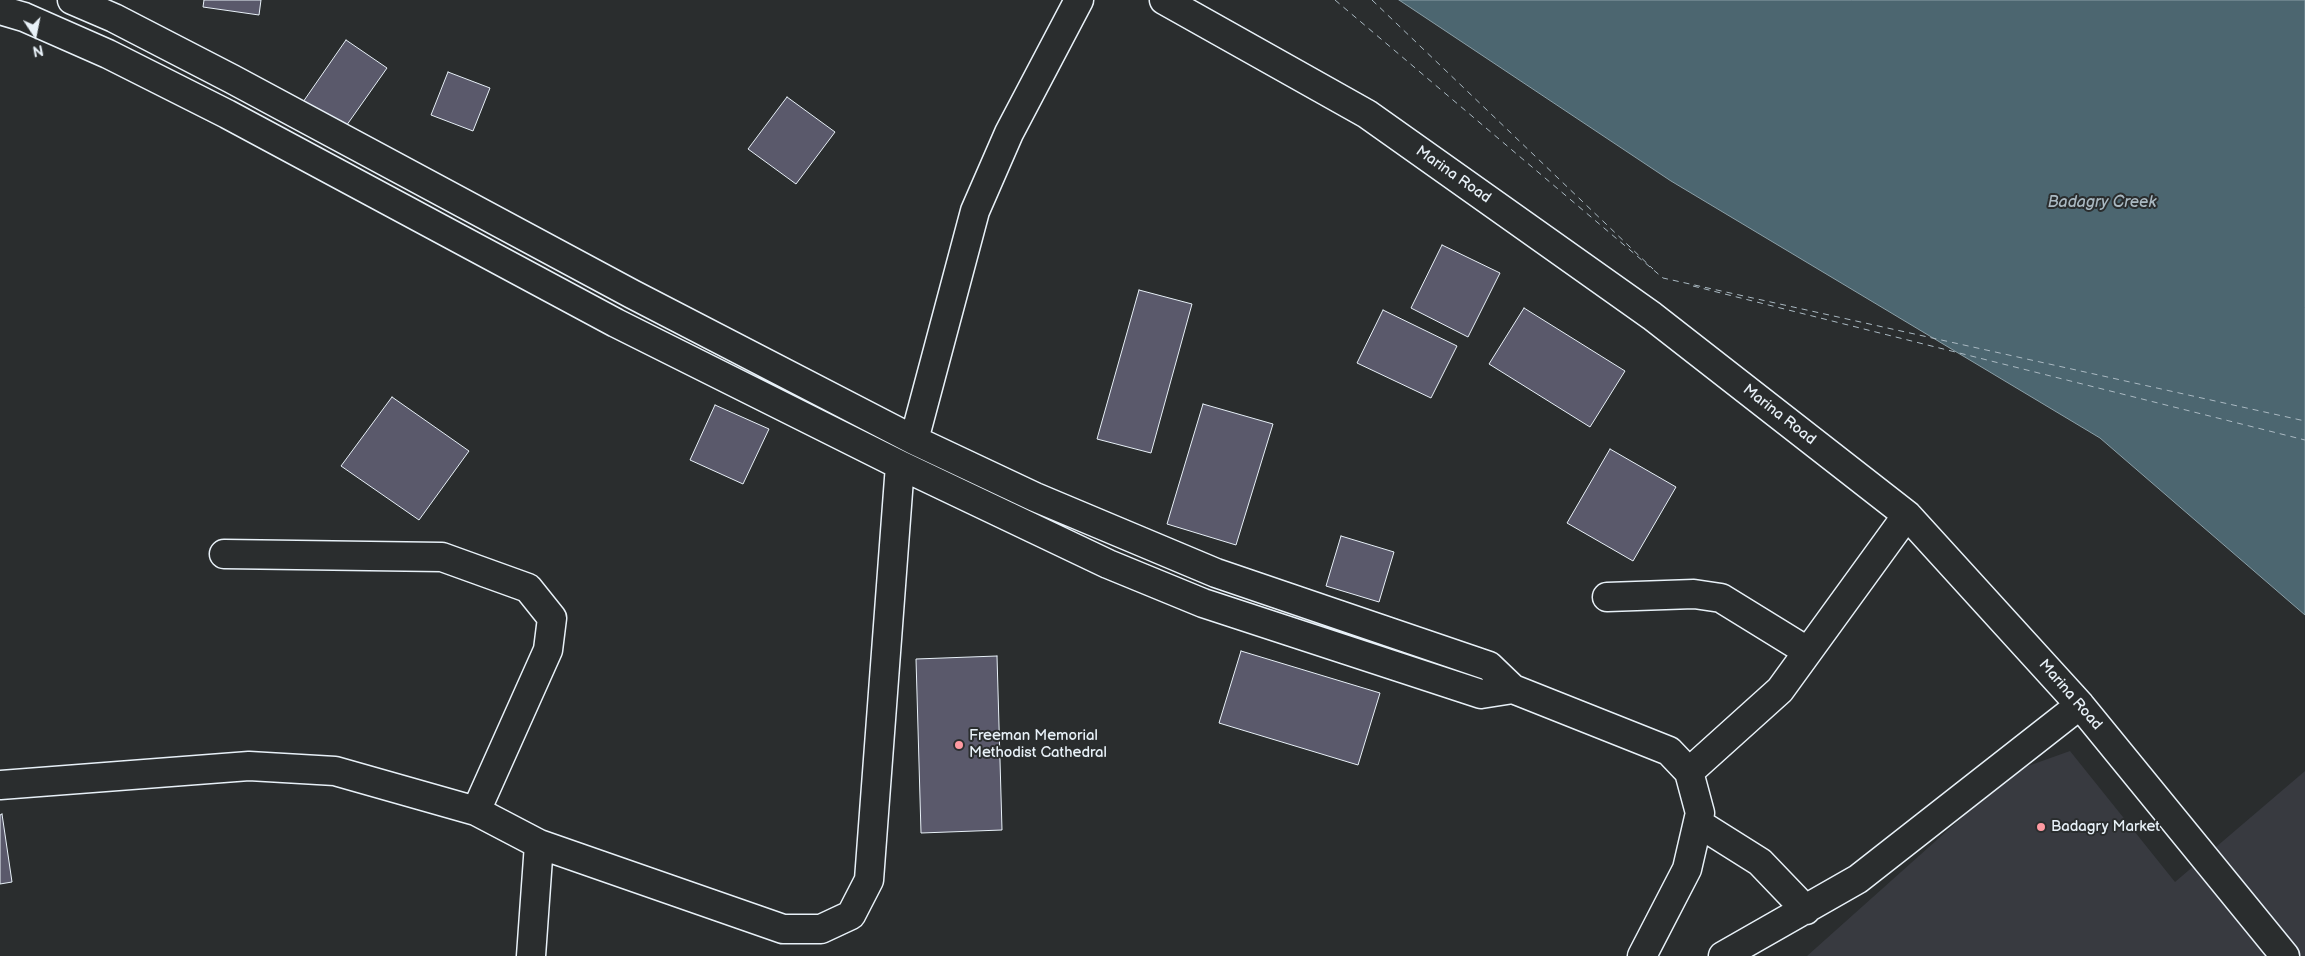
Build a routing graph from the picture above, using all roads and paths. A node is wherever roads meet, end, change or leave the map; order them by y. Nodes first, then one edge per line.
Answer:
1 (72, 0) edge
2 (1079, 0) edge
3 (1164, 0) edge
4 (0, 10) edge
5 (632, 294) junction
6 (616, 323) junction
7 (914, 440) junction
8 (900, 465) junction
9 (1907, 515) junction
10 (224, 554) dead end
11 (1607, 597) dead end
12 (1807, 651) junction
13 (1513, 689) junction
14 (2080, 705) junction
15 (1689, 772) junction
16 (0, 785) edge
17 (476, 811) junction
18 (1698, 823) junction
19 (539, 844) junction
20 (1806, 910) junction
21 (531, 956) edge
22 (1642, 956) edge
23 (1723, 956) edge
24 (2285, 956) edge

1 - 5 street
2 - 7 street
3 - 9 street, Marina Road
4 - 6 street
5 - 6 street
5 - 7 street
6 - 8 street
7 - 13 street
8 - 13 street
8 - 19 street
9 - 12 street
9 - 14 street, Marina Road
10 - 17 street
11 - 12 street
12 - 15 street
13 - 15 street
14 - 20 street
14 - 24 street, Marina Road
15 - 18 street
16 - 17 street
17 - 19 street
18 - 20 street
18 - 22 street
19 - 21 street
20 - 23 street

